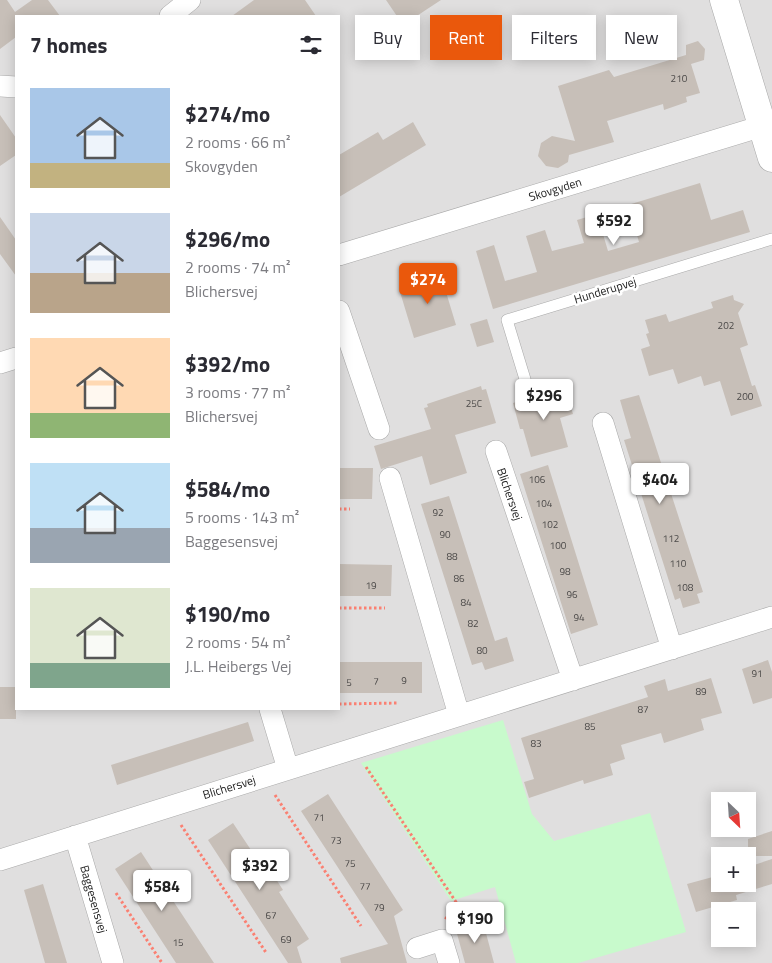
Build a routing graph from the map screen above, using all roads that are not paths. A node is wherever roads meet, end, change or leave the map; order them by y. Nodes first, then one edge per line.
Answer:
1 (190, 0) edge
2 (724, 0) edge
3 (171, 15) edge
4 (0, 86) edge
5 (15, 87) edge
6 (767, 125) edge
7 (772, 158) edge
8 (772, 239) edge
9 (340, 255) edge
10 (340, 314) edge
11 (15, 358) edge
12 (0, 363) edge
13 (528, 389) dead end
14 (603, 423) dead end
15 (379, 429) dead end
16 (496, 451) dead end
17 (390, 478) dead end
18 (772, 617) edge
19 (672, 649) junction
20 (573, 680) junction
21 (270, 710) edge
22 (459, 715) junction
23 (288, 769) junction
24 (75, 836) junction
25 (0, 860) edge
26 (417, 948) dead end
27 (113, 963) edge
28 (449, 963) edge

1 - 3 street
2 - 6 street
4 - 5 street
6 - 7 street
6 - 9 street, Skovgyden
8 - 13 lane, Hunderupvej
10 - 15 street
11 - 12 street
14 - 19 street
16 - 20 street, Blichersvej
17 - 22 street
18 - 19 street, Blichersvej
19 - 20 street, Blichersvej
20 - 22 street, Blichersvej
21 - 23 street
22 - 23 street, Blichersvej
23 - 24 street, Blichersvej
24 - 25 street, Blichersvej
24 - 27 street, Baggesensvej
26 - 28 street

